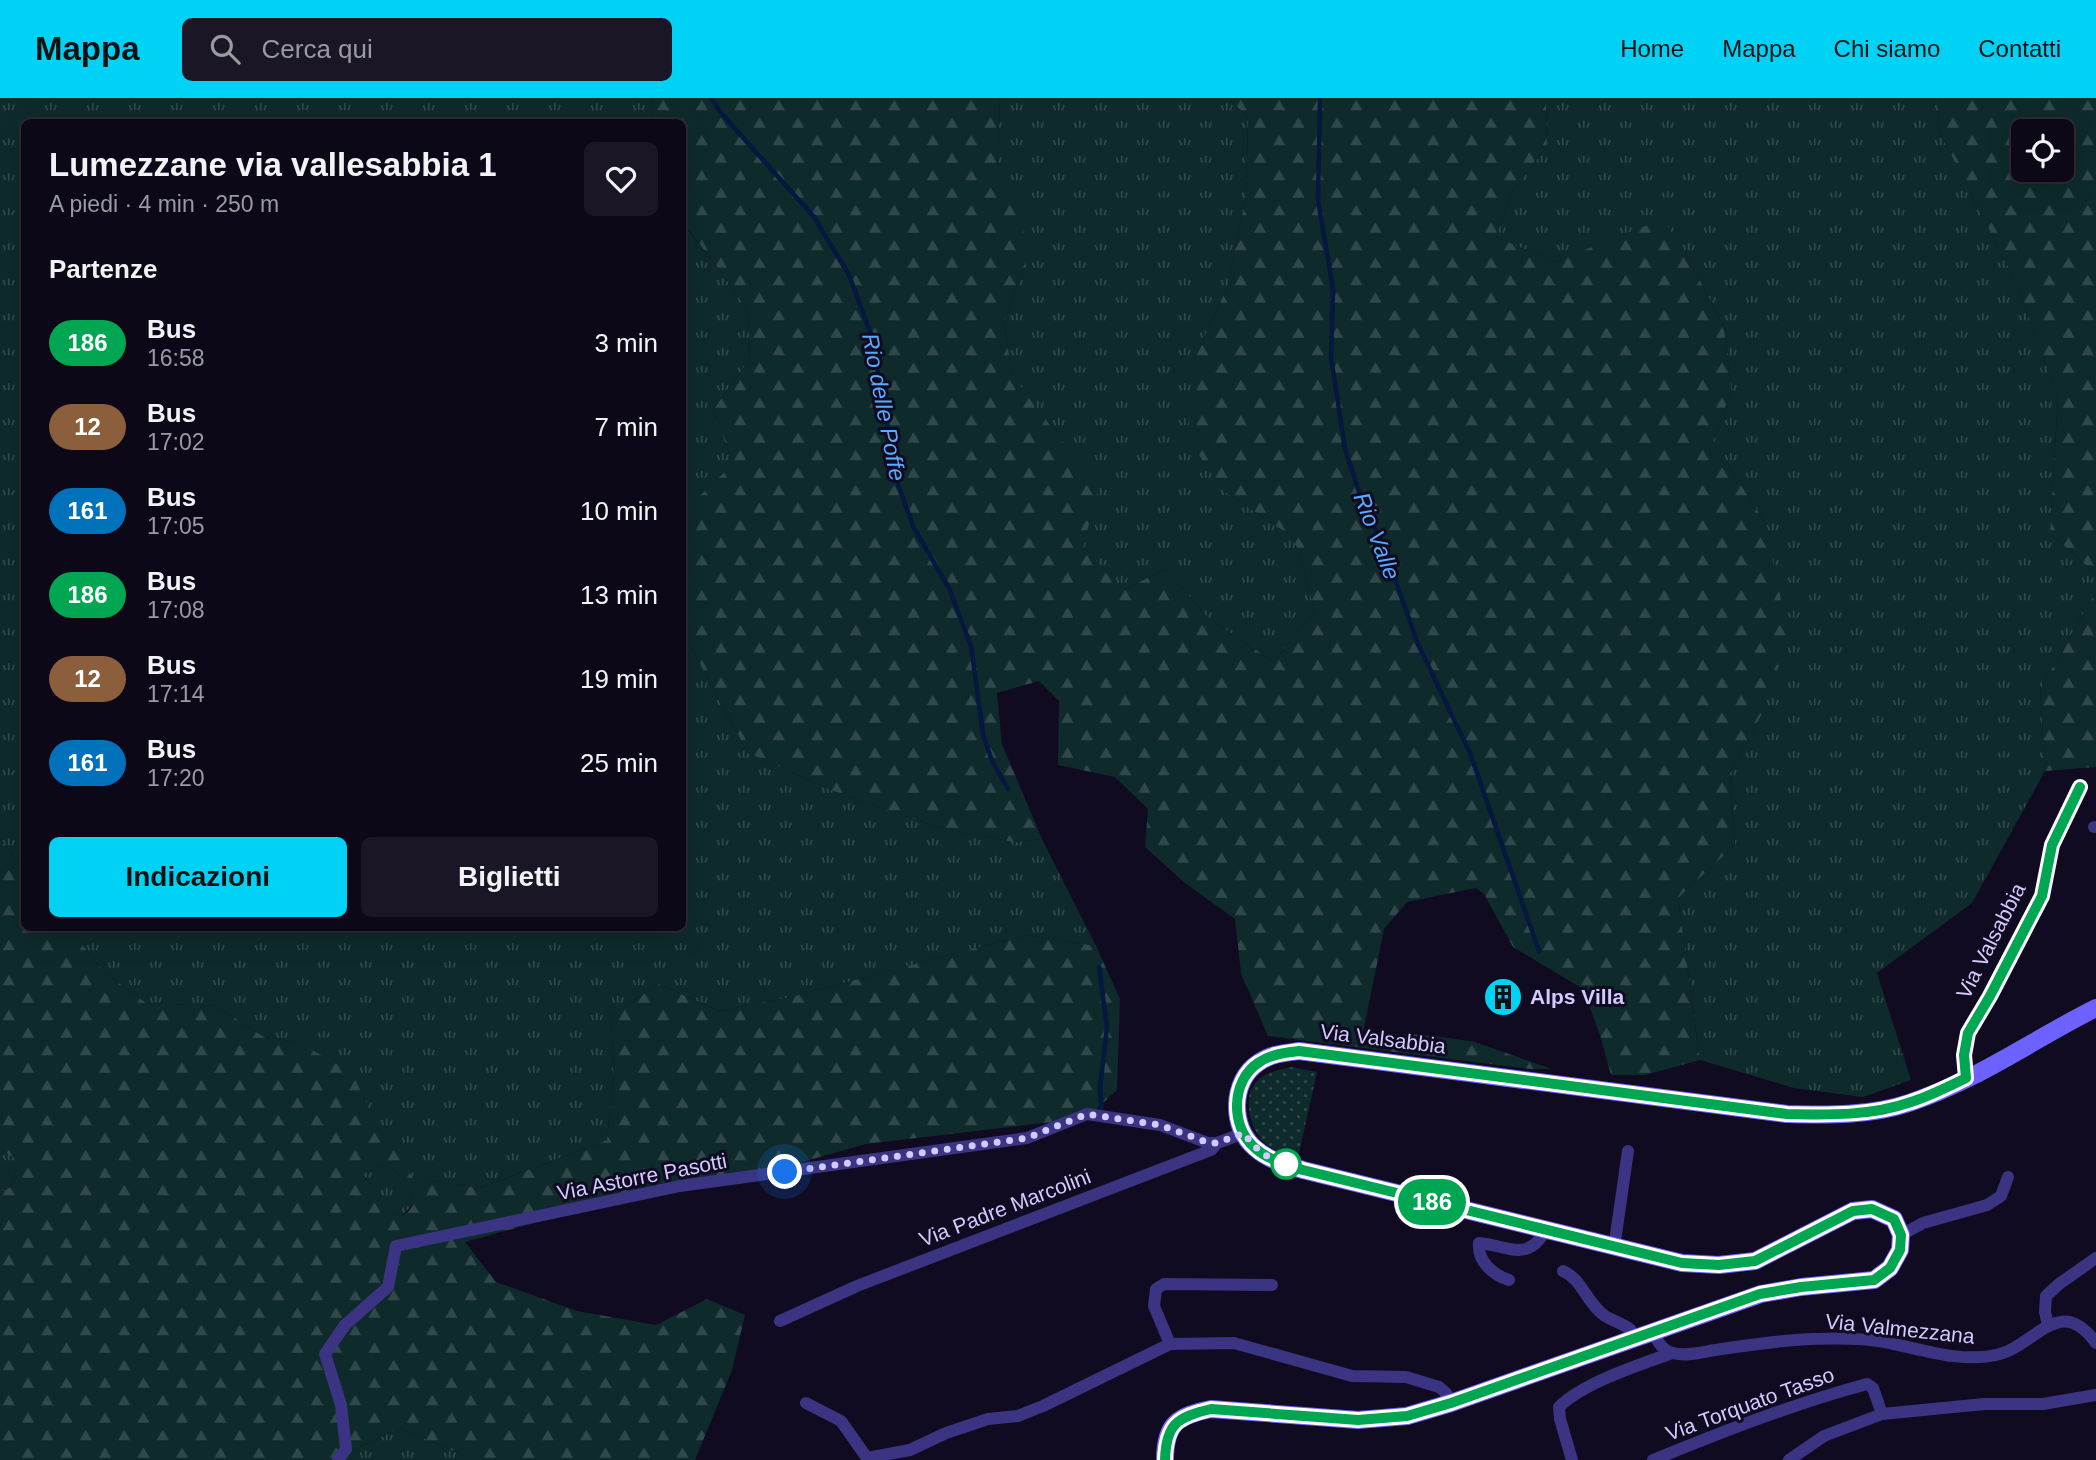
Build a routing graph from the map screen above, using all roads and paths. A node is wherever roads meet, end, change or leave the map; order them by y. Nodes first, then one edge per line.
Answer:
1 (2080, 787) dead end
2 (2096, 1008) edge
3 (1966, 1078) junction
4 (1244, 1133) junction
5 (1217, 1143) junction
6 (1628, 1151) dead end
7 (2008, 1177) dead end
8 (1546, 1229) junction
9 (1901, 1235) junction
10 (1614, 1248) junction
11 (2096, 1258) edge
12 (1563, 1270) dead end
13 (1508, 1280) dead end
14 (1272, 1285) dead end
15 (780, 1321) dead end
16 (2049, 1325) junction
17 (1652, 1331) junction
18 (1633, 1338) junction
19 (2096, 1343) edge
20 (1170, 1344) junction
21 (1672, 1353) junction
22 (2096, 1395) edge
23 (806, 1403) dead end
24 (1451, 1403) junction
25 (1881, 1414) junction
26 (338, 1460) edge
27 (1165, 1460) edge
28 (1572, 1460) edge
29 (1653, 1460) edge
30 (1789, 1460) edge

1 - 3 street, Via Valsabbia
2 - 3 main road, Via Valsabbia
3 - 4 main road, Via Valsabbia
4 - 5 street, Via Padre Marcolini
4 - 8 main road
5 - 15 street, Via Padre Marcolini
5 - 26 street, Via Astorre Pasotti
6 - 10 street
7 - 9 street
8 - 10 main road
8 - 13 street
9 - 10 main road
9 - 17 main road
11 - 16 street
12 - 18 street
14 - 20 street
16 - 19 street
16 - 21 street, Via Valmezzana
17 - 18 main road
17 - 21 street
18 - 24 main road
20 - 23 street
20 - 24 street
21 - 28 street
22 - 25 street
24 - 27 main road
25 - 29 street, Via Torquato Tasso
25 - 30 street

